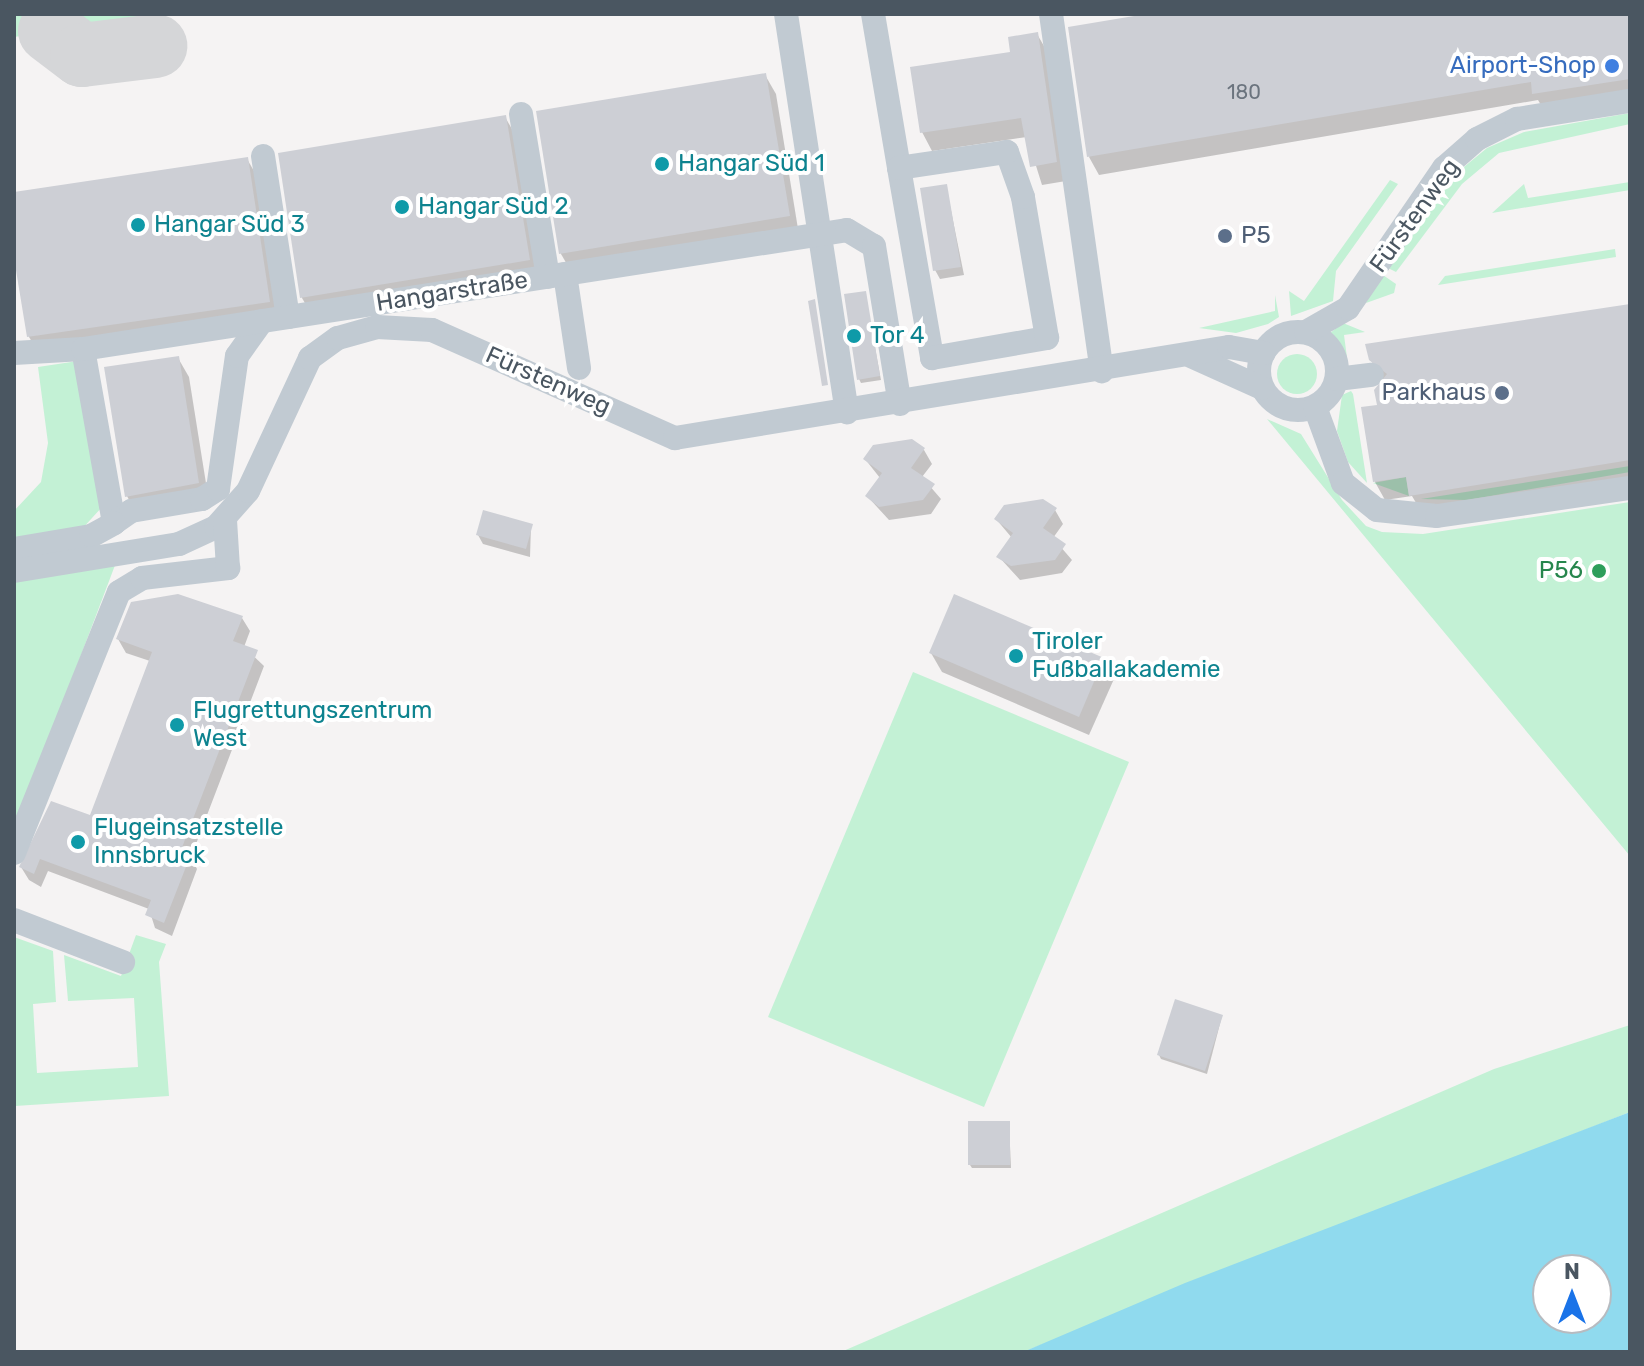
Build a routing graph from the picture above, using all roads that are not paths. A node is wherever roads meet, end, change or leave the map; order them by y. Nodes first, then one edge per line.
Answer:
1 (786, 14) edge
2 (873, 14) edge
3 (1051, 14) edge
4 (1630, 101) edge
5 (521, 114) dead end
6 (263, 156) dead end
7 (899, 168) junction
8 (820, 232) junction
9 (556, 276) junction
10 (288, 317) junction
11 (262, 321) junction
12 (1306, 332) junction
13 (83, 349) junction
14 (14, 353) edge
15 (1263, 353) junction
16 (1191, 356) junction
17 (579, 368) dead end
18 (1102, 371) junction
19 (1372, 375) dead end
20 (1337, 379) junction
21 (1262, 388) junction
22 (900, 404) junction
23 (1315, 407) junction
24 (847, 412) junction
25 (1630, 488) edge
26 (225, 520) junction
27 (114, 523) junction
28 (14, 549) edge
29 (14, 571) edge
30 (14, 853) edge
31 (14, 920) edge
32 (123, 962) dead end

1 - 8 street
2 - 7 street
3 - 18 street
4 - 12 street, Fürstenweg
5 - 9 street
6 - 10 street
7 - 7 street
8 - 9 street, Hangarstraße
8 - 22 street, Hangarstraße
8 - 24 street
9 - 10 street, Hangarstraße
9 - 17 street
10 - 11 street, Hangarstraße
11 - 13 street, Hangarstraße
11 - 27 street
12 - 15 street
12 - 20 street
13 - 14 street, Hangarstraße
13 - 27 street
15 - 16 street, Fürstenweg
15 - 21 street
16 - 18 street, Fürstenweg
16 - 21 street
18 - 22 street, Fürstenweg
19 - 20 street
20 - 23 street
21 - 23 street
22 - 24 street, Fürstenweg
23 - 25 street
24 - 26 street, Fürstenweg
26 - 29 street, Fürstenweg
26 - 30 street
27 - 28 street
31 - 32 street

